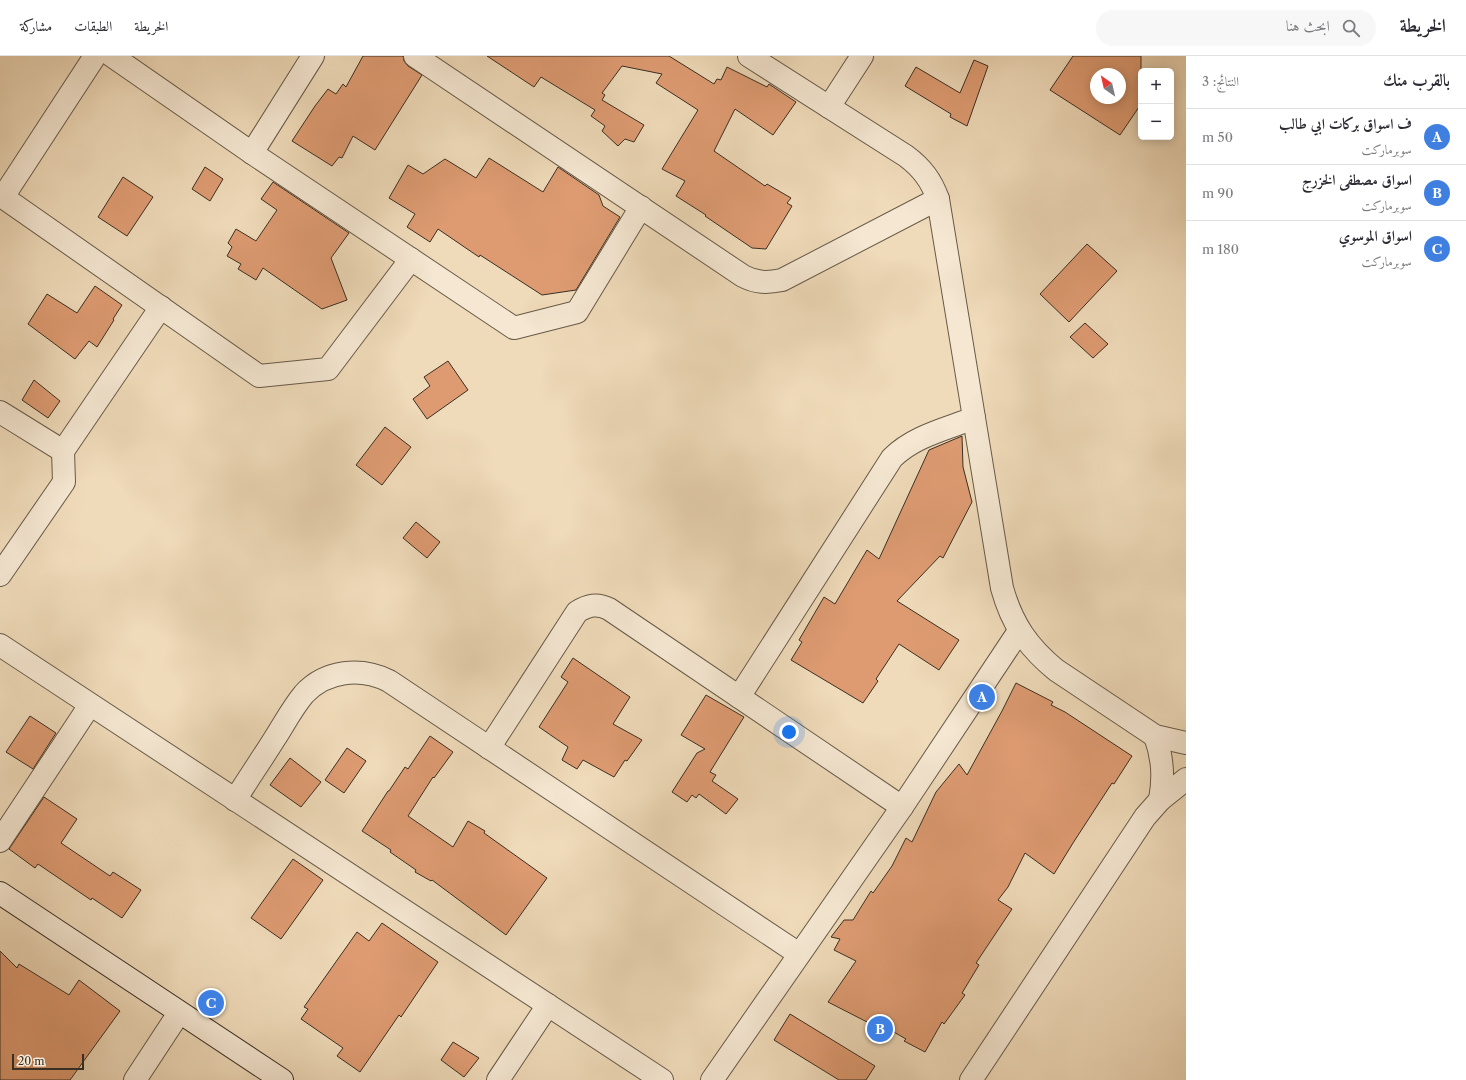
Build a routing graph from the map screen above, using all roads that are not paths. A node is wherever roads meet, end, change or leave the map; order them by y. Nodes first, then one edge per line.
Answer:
1 (96, 56) edge
2 (112, 56) edge
3 (313, 56) edge
4 (415, 56) edge
5 (749, 56) edge
6 (862, 56) edge
7 (829, 108) junction
8 (252, 153) junction
9 (1, 196) edge
10 (938, 199) junction
11 (641, 207) junction
12 (411, 259) junction
13 (160, 307) junction
14 (0, 412) edge
15 (974, 418) junction
16 (63, 451) junction
17 (0, 575) edge
18 (1019, 631) junction
19 (0, 646) edge
20 (739, 697) junction
21 (90, 705) junction
22 (1155, 736) junction
23 (1186, 743) edge
24 (489, 748) junction
25 (1186, 779) edge
26 (235, 800) junction
27 (1160, 800) junction
28 (902, 807) junction
29 (0, 841) edge
30 (0, 893) edge
31 (799, 954) junction
32 (548, 1005) junction
33 (179, 1013) junction
34 (135, 1080) edge
35 (282, 1080) edge
36 (498, 1080) edge
37 (662, 1080) edge
38 (712, 1080) edge
39 (971, 1080) edge

1 - 9 street
2 - 8 street
3 - 8 street
4 - 11 street
5 - 7 street
6 - 7 street
7 - 10 street
8 - 12 street
9 - 13 street
10 - 11 street
10 - 15 street
11 - 12 street
12 - 13 street
13 - 16 street
14 - 16 street
15 - 18 street
15 - 20 street
16 - 17 street
18 - 22 street
18 - 28 street
19 - 21 street
20 - 24 street
20 - 28 street
21 - 26 street
21 - 29 street
22 - 23 street
22 - 27 street
24 - 26 street
24 - 31 street
25 - 27 street
26 - 32 street
27 - 39 street
28 - 31 street
30 - 33 street
31 - 38 street
32 - 36 street
32 - 37 street
33 - 34 street
33 - 35 street

